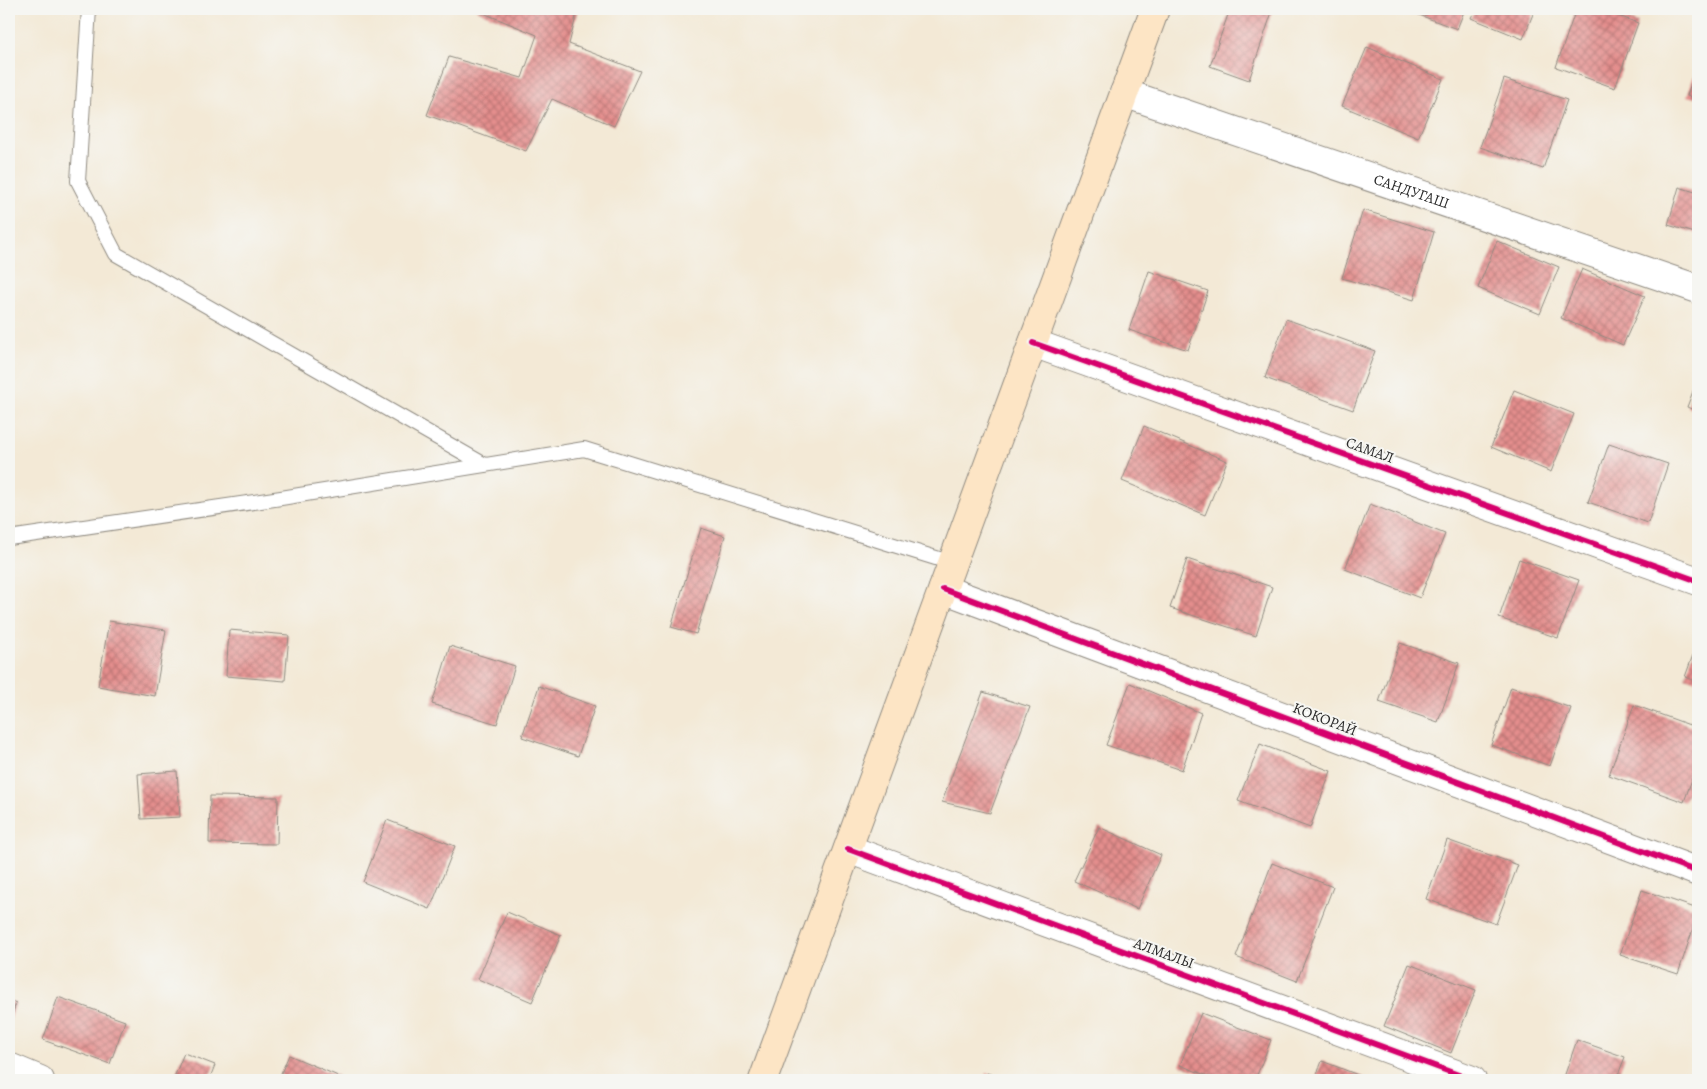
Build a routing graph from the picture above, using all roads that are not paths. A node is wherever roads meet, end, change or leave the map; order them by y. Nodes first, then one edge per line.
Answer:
1 (89, 9) edge
2 (1152, 10) edge
3 (1124, 94) junction
4 (1698, 289) edge
5 (1033, 343) junction
6 (485, 465) junction
7 (9, 538) edge
8 (952, 563) junction
9 (1698, 582) edge
10 (943, 589) junction
11 (848, 849) junction
12 (1698, 872) edge
13 (9, 1067) edge
14 (40, 1080) edge
15 (763, 1080) edge
16 (1472, 1080) edge

1 - 6 lane
2 - 3 main road
3 - 4 street, САНДУГАШ
3 - 5 main road
5 - 8 main road
5 - 9 street, САМАЛ
6 - 7 lane
6 - 8 lane
8 - 10 main road
10 - 11 main road
10 - 12 street, КОКОРАЙ
11 - 15 main road
11 - 16 street, АЛМАЛЫ
13 - 14 street

